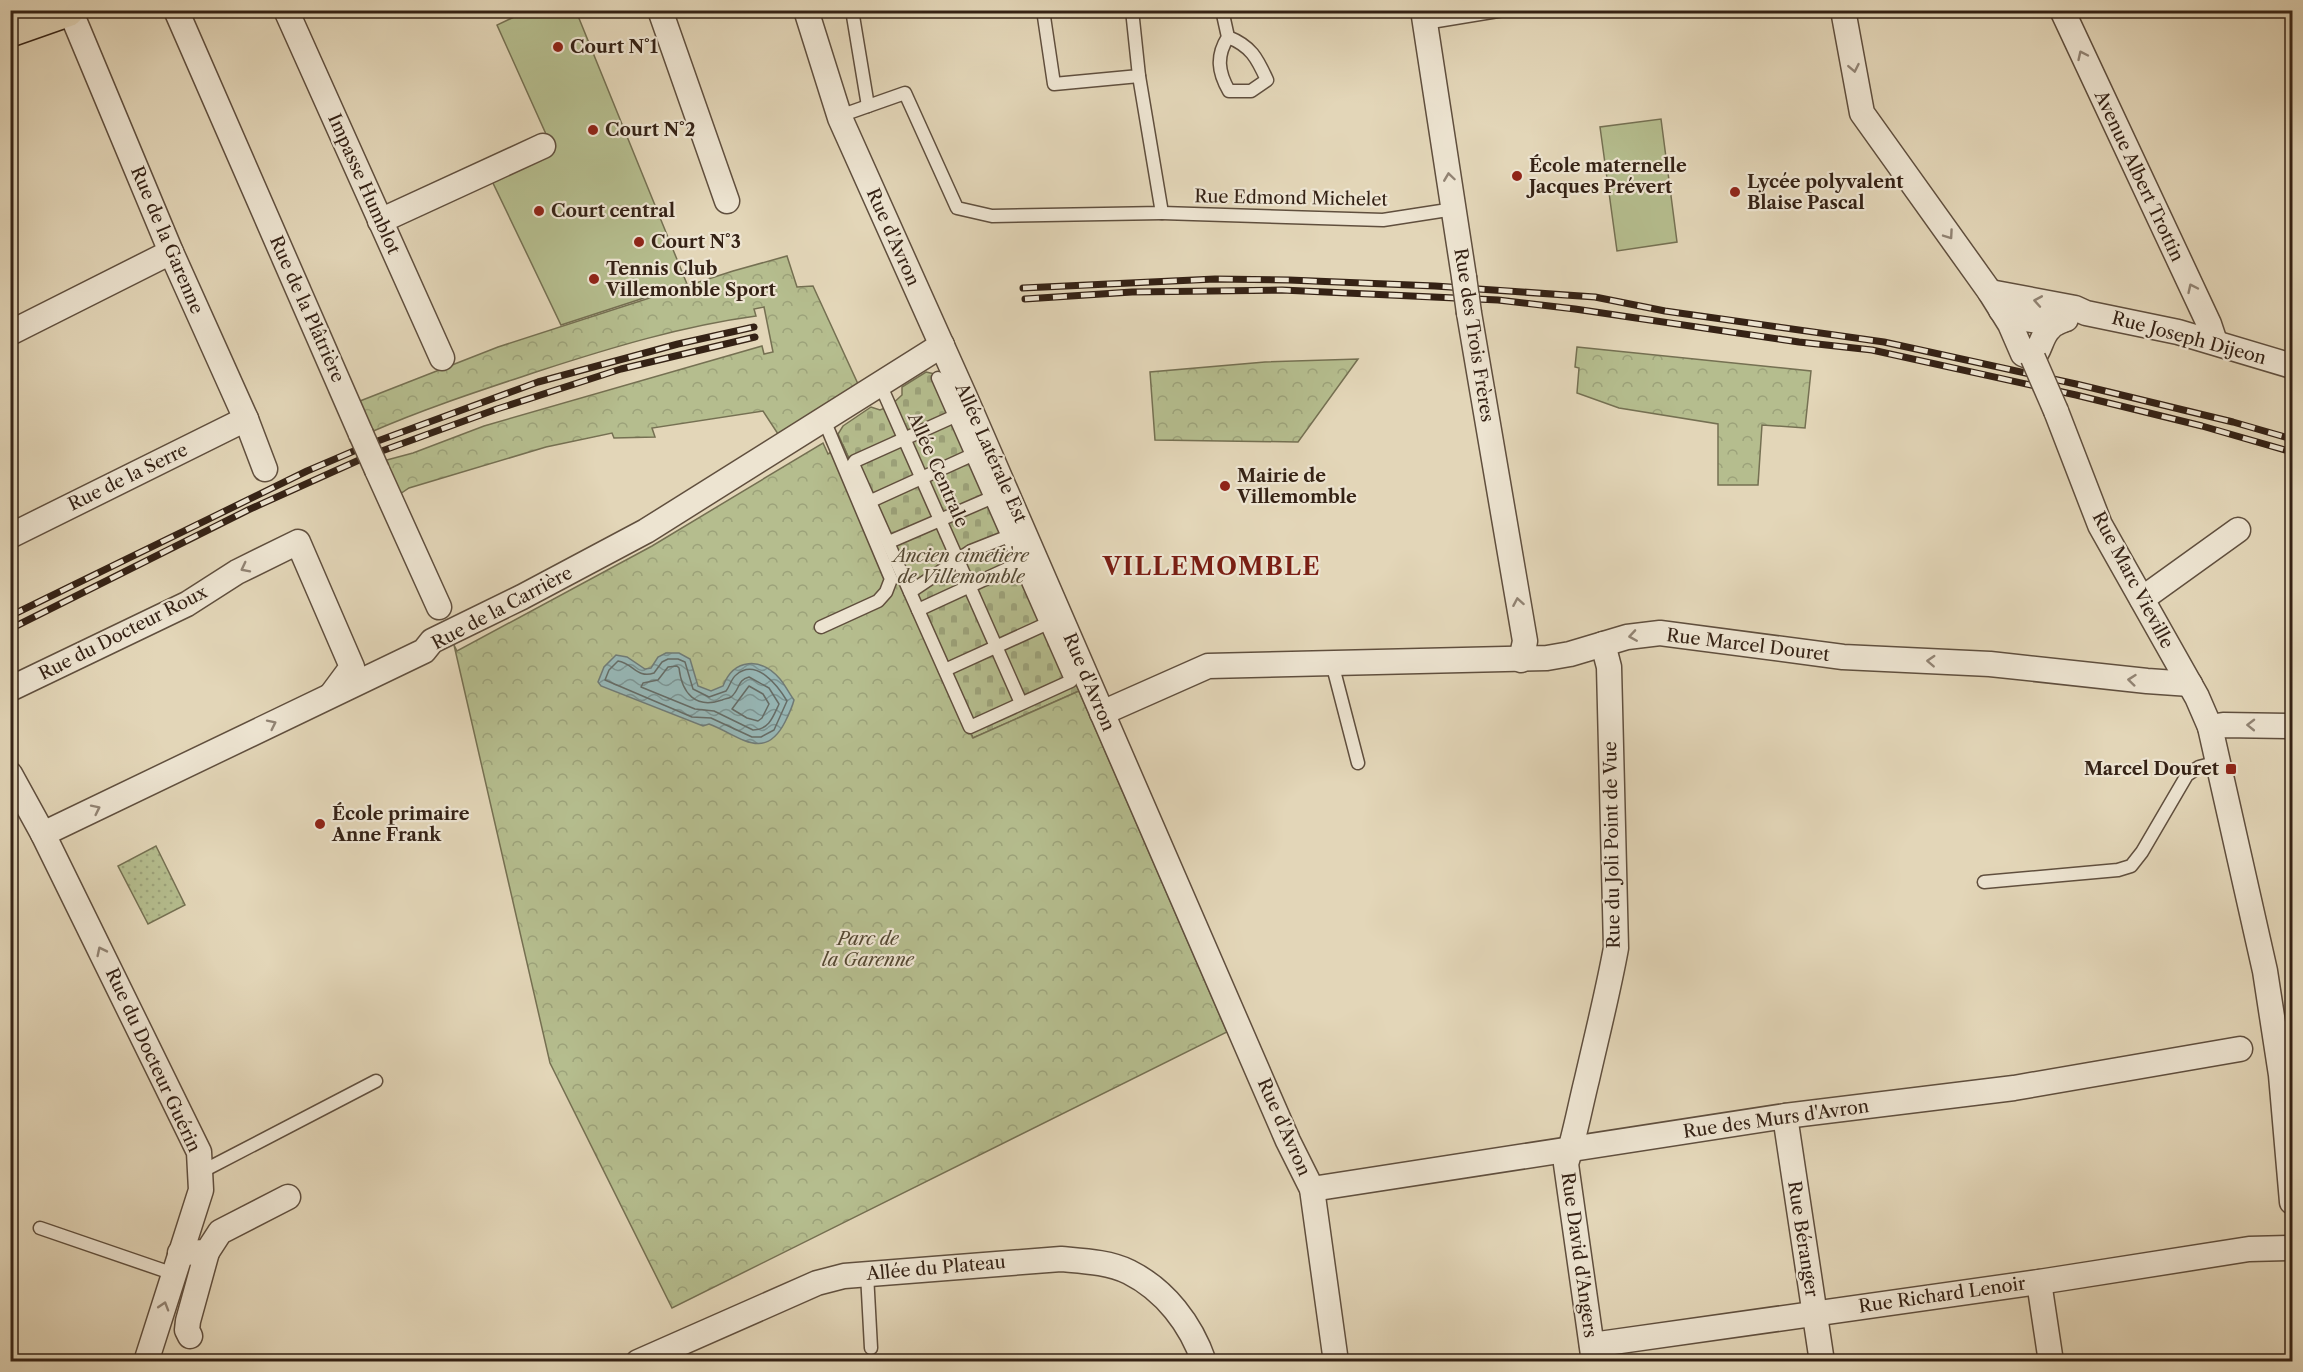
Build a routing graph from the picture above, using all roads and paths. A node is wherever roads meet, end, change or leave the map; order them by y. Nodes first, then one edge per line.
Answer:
1 (68, 10) edge
2 (176, 10) edge
3 (286, 10) edge
4 (660, 10) edge
5 (806, 10) edge
6 (852, 10) edge
7 (1043, 10) edge
8 (1132, 10) edge
9 (1222, 10) edge
10 (1504, 10) edge
11 (1843, 10) edge
12 (2062, 10) edge
13 (1424, 16) edge
14 (10, 30) edge
15 (1228, 37) junction
16 (1138, 76) junction
17 (868, 106) junction
18 (840, 118) junction
19 (543, 146) dead end
20 (728, 201) dead end
21 (1454, 209) junction
22 (1162, 213) junction
23 (380, 221) junction
24 (171, 252) junction
25 (1995, 301) junction
26 (2086, 313) junction
27 (2063, 320) junction
28 (10, 333) edge
29 (2215, 342) junction
30 (942, 345) junction
31 (442, 358) dead end
32 (2033, 358) junction
33 (2292, 366) edge
34 (938, 378) dead end
35 (880, 384) junction
36 (955, 416) junction
37 (246, 419) junction
38 (824, 420) junction
39 (904, 438) junction
40 (972, 455) junction
41 (265, 469) dead end
42 (922, 478) junction
43 (991, 498) junction
44 (871, 501) junction
45 (940, 520) junction
46 (2238, 530) dead end
47 (10, 536) edge
48 (1009, 536) junction
49 (889, 543) junction
50 (958, 560) junction
51 (1020, 564) junction
52 (969, 586) junction
53 (910, 592) junction
54 (2142, 599) junction
55 (439, 607) dead end
56 (918, 610) junction
57 (1046, 624) junction
58 (821, 627) dead end
59 (1603, 644) junction
60 (997, 647) junction
61 (1521, 660) junction
62 (1332, 663) junction
63 (945, 670) junction
64 (2190, 684) junction
65 (10, 689) edge
66 (330, 696) junction
67 (1021, 704) junction
68 (1102, 713) junction
69 (2292, 726) edge
70 (2210, 727) junction
71 (2218, 762) junction
72 (1358, 763) dead end
73 (10, 774) edge
74 (43, 834) junction
75 (1984, 882) dead end
76 (2240, 1049) dead end
77 (2287, 1074) edge
78 (376, 1081) dead end
79 (1785, 1116) junction
80 (1570, 1150) junction
81 (201, 1172) junction
82 (1312, 1189) junction
83 (288, 1197) dead end
84 (2292, 1202) edge
85 (40, 1228) dead end
86 (2292, 1248) edge
87 (207, 1252) junction
88 (177, 1263) junction
89 (867, 1274) junction
90 (2039, 1282) junction
91 (1814, 1312) junction
92 (190, 1336) dead end
93 (871, 1348) dead end
94 (1593, 1353) edge
95 (654, 1359) edge
96 (146, 1362) edge
97 (1204, 1362) edge
98 (1336, 1362) edge
99 (1822, 1362) edge
100 (2051, 1362) edge

1 - 14 main road
1 - 24 street, Rue de la Garenne
2 - 55 street, Rue de la Plâtrière, bridge
3 - 23 street, Impasse Humblot
4 - 20 street
5 - 18 street, Rue d'Avron
6 - 17 lane
7 - 16 lane
8 - 16 lane
9 - 15 lane
10 - 13 lane
11 -> 25 street, Rue Marc Vieville
29 -> 12 street, Avenue Albert Trottin
21 -> 13 street, Rue des Trois Frères
15 - 15 lane
16 - 22 lane
17 - 18 lane, Rue Edmond Michelet
17 - 22 lane, Rue Edmond Michelet
18 - 30 street, Rue d'Avron
19 - 23 street
21 - 22 lane, Rue Edmond Michelet
61 -> 21 street, Rue des Trois Frères, bridge
23 - 31 street, Impasse Humblot
24 - 28 street
24 - 37 street, Rue de la Garenne
26 -> 25 street, Rue Joseph Dijeon
25 - 27 street, Rue Joseph Dijeon
25 - 32 street, Rue Marc Vieville
26 - 27 street, Rue Joseph Dijeon
26 - 29 street, Rue Joseph Dijeon
27 - 32 street
29 - 33 street, Rue Joseph Dijeon
30 - 35 street, Rue de la Carrière
30 - 68 street, Rue d'Avron
32 - 54 street, Rue Marc Vieville, bridge
34 - 36 lane, Allée Latérale Est
35 - 38 street, Rue de la Carrière
35 - 39 lane, Allée Centrale
36 - 39 lane
36 - 40 lane, Allée Latérale Est
37 - 41 street, Rue de la Garenne
37 - 47 street, Rue de la Serre
38 - 58 lane
38 - 66 street, Rue de la Carrière
39 - 42 lane, Allée Centrale
39 - 44 lane
40 - 42 lane
40 - 43 lane, Allée Latérale Est
42 - 44 lane
42 - 45 lane, Allée Centrale
43 - 45 lane
43 - 48 lane, Allée Latérale Est
44 - 49 lane
45 - 49 lane
45 - 50 lane, Allée Centrale
46 - 54 street
48 - 50 lane
48 - 51 lane, Allée Latérale Est
49 - 53 lane
50 - 52 lane, Allée Centrale
50 - 53 lane
51 - 52 lane
51 - 57 lane, Allée Latérale Est
52 - 56 lane
52 - 60 lane, Allée Centrale
53 - 56 lane
54 - 64 street, Rue Marc Vieville
56 - 63 lane
57 - 60 lane
57 - 67 lane, Allée Latérale Est
59 - 61 street, Rue Marcel Douret
64 -> 59 street, Rue Marcel Douret
59 - 80 street, Rue du Joli Point de Vue
60 - 63 lane
60 - 67 lane, Allée Centrale
61 - 62 street, Rue Marcel Douret
62 - 68 street, Rue Marcel Douret
62 - 72 lane
63 - 67 lane
64 - 70 street, Rue Marc Vieville
66 -> 65 street, Rue du Docteur Roux
74 -> 66 street, Rue de la Carrière
68 - 82 street, Rue d'Avron
69 -> 70 street
70 - 71 street, Rue Marc Vieville
71 - 75 lane
71 - 77 street, Rue Marc Vieville
73 - 74 street, Rue du Docteur Guérin
81 -> 74 street, Rue du Docteur Guérin
76 - 79 street, Rue des Murs d'Avron
77 - 84 street, Rue Marc Vieville
78 - 81 lane
79 - 80 street, Rue des Murs d'Avron
79 - 91 street, Rue Béranger
80 - 82 street, Rue des Murs d'Avron
80 - 94 street, Rue David d'Angers
81 - 88 street, Rue du Docteur Guérin
82 - 98 street, Rue d'Avron
83 - 87 street
85 - 88 lane
86 - 90 street, Rue Richard Lenoir
87 - 88 street
87 - 92 street
96 -> 88 street, Rue du Docteur Guérin
89 - 93 lane
89 - 95 street, Allée du Plateau
89 - 97 street, Allée du Plateau
90 - 91 street, Rue Richard Lenoir
90 - 100 street
91 - 94 street, Rue Richard Lenoir
91 - 99 street, Rue Béranger

